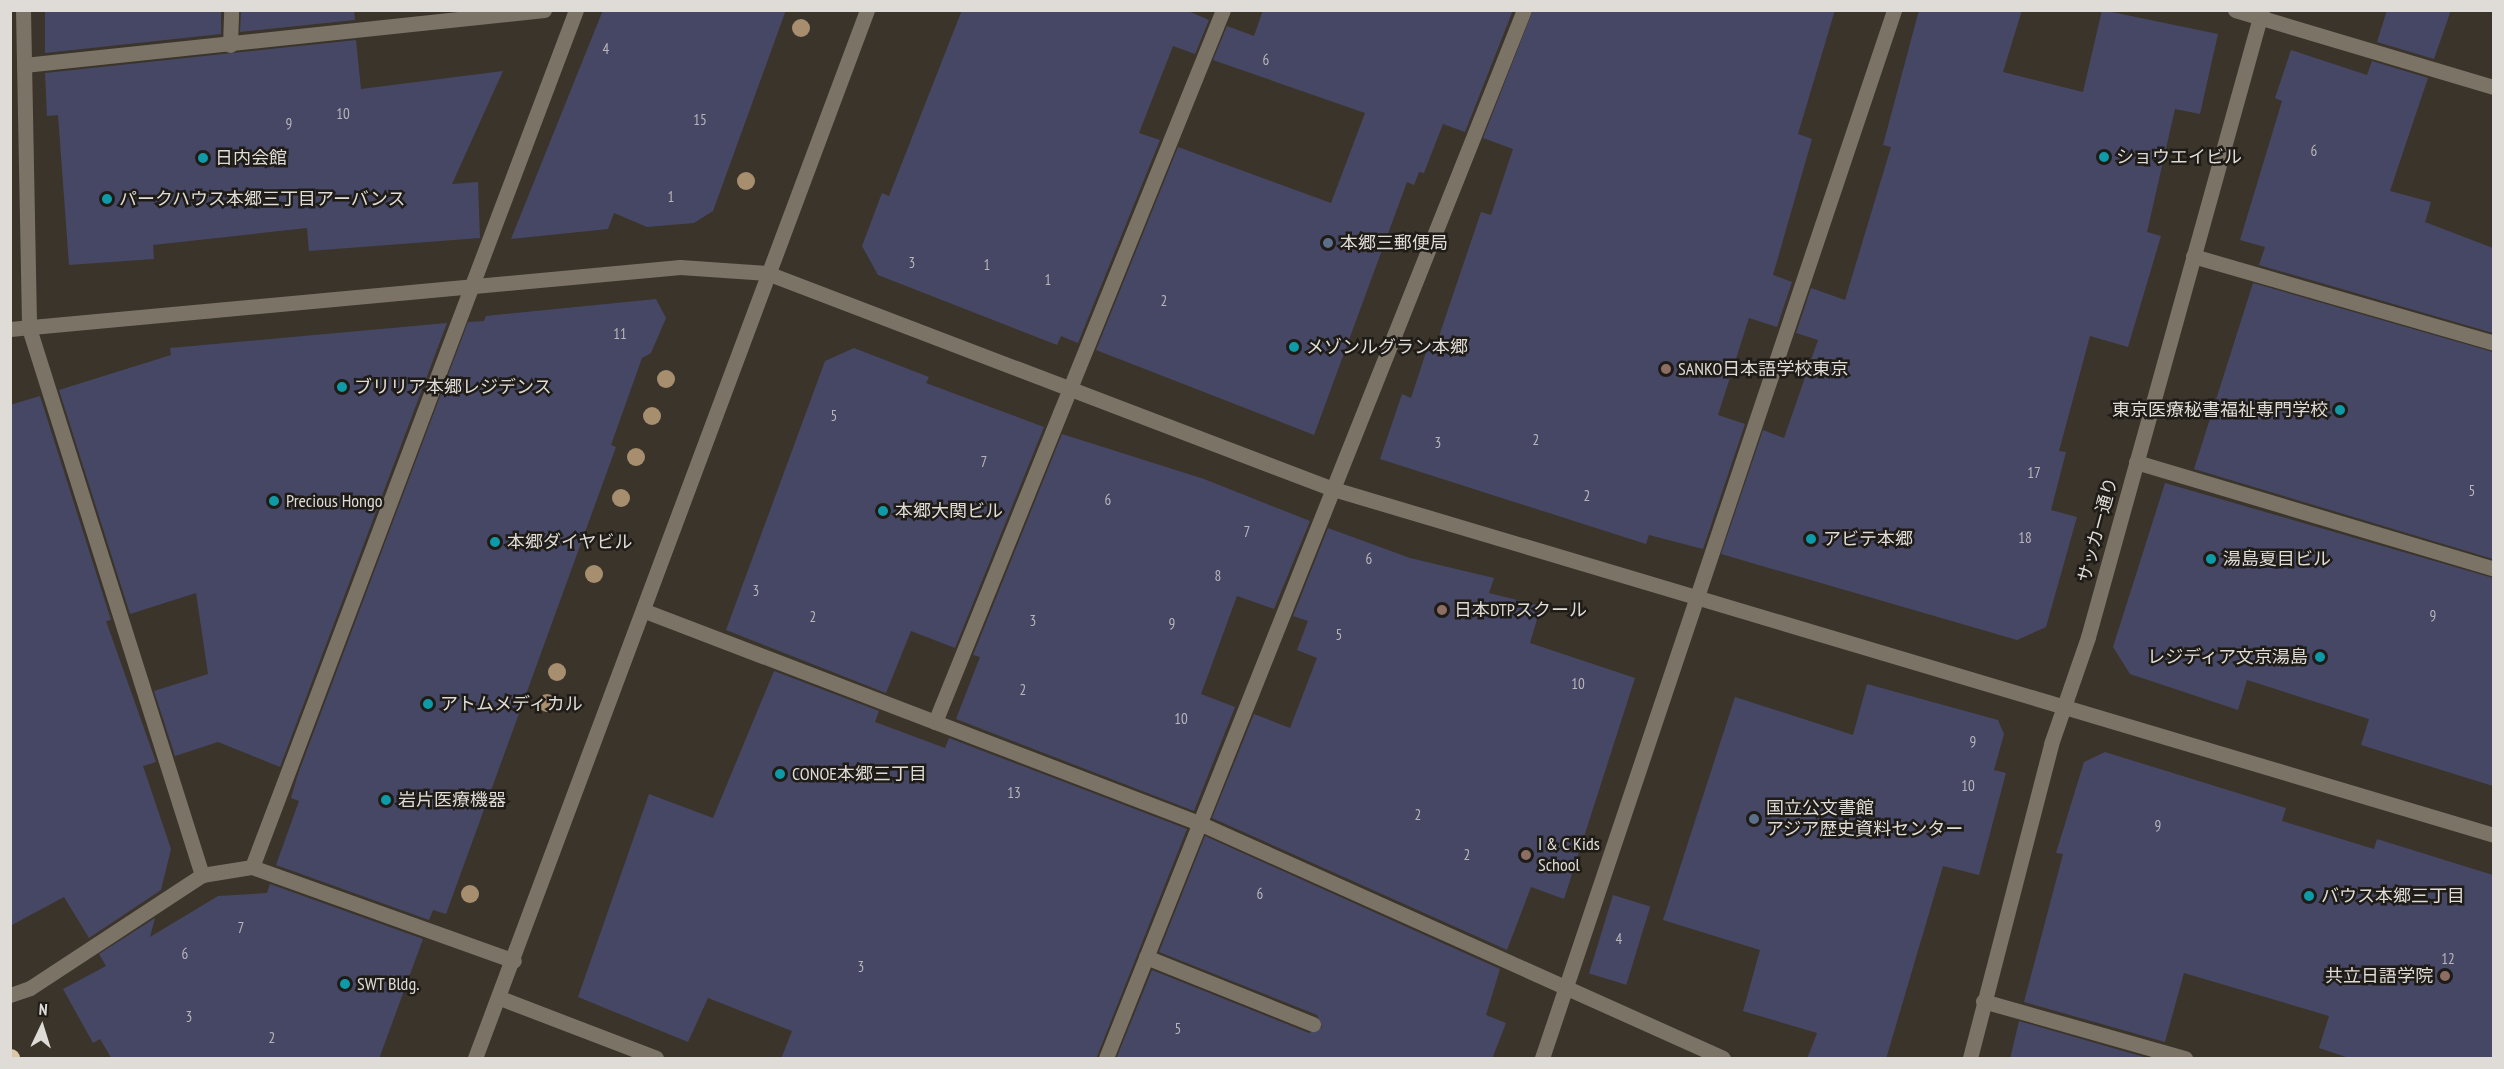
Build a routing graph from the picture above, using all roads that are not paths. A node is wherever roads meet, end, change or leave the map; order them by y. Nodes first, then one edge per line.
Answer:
1 (23, 10) edge
2 (231, 10) edge
3 (544, 10) edge
4 (576, 10) edge
5 (867, 10) edge
6 (1223, 10) edge
7 (1524, 10) edge
8 (1894, 10) edge
9 (2235, 10) edge
10 (2261, 13) edge
11 (426, 17) edge
12 (230, 45) junction
13 (24, 64) junction
14 (2493, 87) edge
15 (2193, 256) junction
16 (767, 273) junction
17 (476, 286) junction
18 (29, 328) junction
19 (10, 329) edge
20 (2493, 343) edge
21 (1070, 387) junction
22 (2136, 462) junction
23 (1330, 488) junction
24 (2493, 569) edge
25 (1698, 598) junction
26 (645, 612) junction
27 (2065, 704) junction
28 (935, 722) junction
29 (1199, 823) junction
30 (2493, 836) edge
31 (252, 867) junction
32 (202, 875) junction
33 (1146, 957) junction
34 (514, 961) junction
35 (1566, 990) junction
36 (10, 995) edge
37 (500, 998) junction
38 (1983, 1001) junction
39 (1313, 1024) dead end
40 (475, 1059) edge
41 (656, 1059) edge
42 (1106, 1059) edge
43 (1542, 1059) edge
44 (1723, 1059) edge
45 (1970, 1059) edge
46 (2185, 1059) edge

1 - 13 street
2 - 12 street
3 - 11 street
4 - 17 street
5 - 16 street
6 - 21 street
7 - 23 street
8 - 25 street
9 - 10 street
10 - 14 street
10 - 15 street, サッカー通り
11 - 12 street
12 - 13 street
13 - 18 street
15 - 20 street
15 - 22 street, サッカー通り
16 - 17 street
16 - 21 street
16 - 26 street
17 - 18 street
17 - 31 street
18 - 19 street
18 - 32 street
21 - 23 street
21 - 28 street
22 - 24 street
22 - 27 street, サッカー通り
23 - 25 street
23 - 29 street
25 - 27 street
25 - 35 street
26 - 28 street
26 - 34 street
27 - 30 street
27 - 38 street, サッカー通り
28 - 29 street
29 - 33 street
29 - 35 street
31 - 32 street
31 - 34 street
32 - 36 street
33 - 39 street
33 - 42 street
34 - 37 street
35 - 43 street
35 - 44 street
37 - 40 street
37 - 41 street
38 - 45 street, サッカー通り
38 - 46 street

